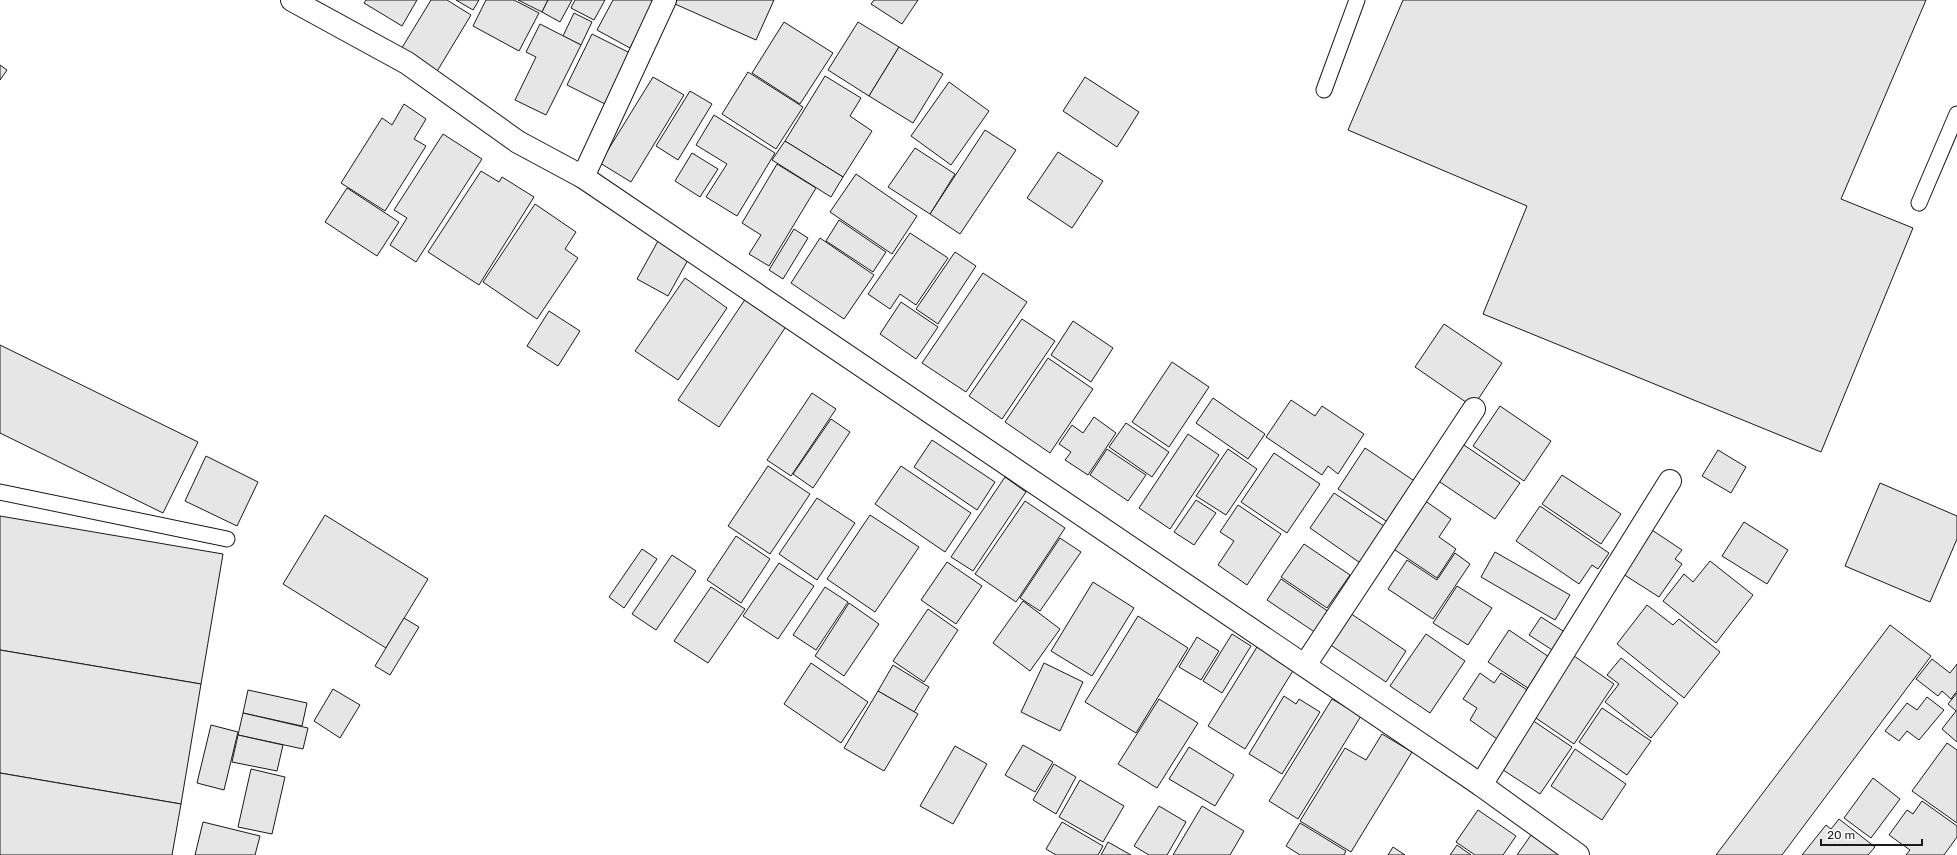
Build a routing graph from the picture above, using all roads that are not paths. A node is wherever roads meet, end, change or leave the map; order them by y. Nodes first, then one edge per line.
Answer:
1 (292, 0) edge
2 (666, 0) edge
3 (1357, 0) edge
4 (1324, 90) dead end
5 (1957, 114) edge
6 (583, 176) junction
7 (1918, 203) dead end
8 (1474, 409) dead end
9 (1670, 481) dead end
10 (0, 492) edge
11 (227, 539) dead end
12 (1305, 665) junction
13 (1481, 785) junction
14 (1578, 855) edge

1 - 6 street
2 - 6 street
3 - 4 lane
5 - 7 lane
6 - 12 street
8 - 12 street
9 - 13 street
10 - 11 lane
12 - 13 street
13 - 14 street

